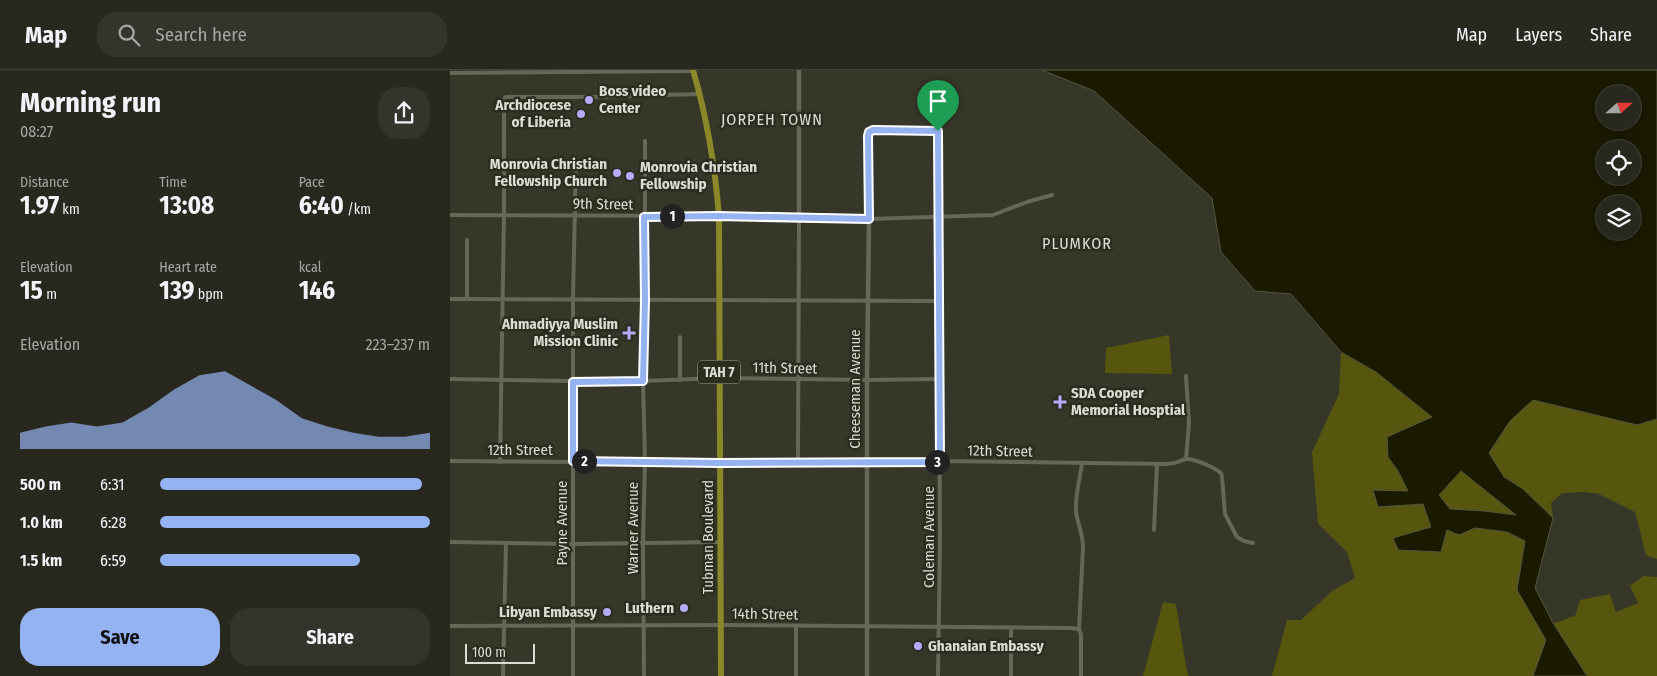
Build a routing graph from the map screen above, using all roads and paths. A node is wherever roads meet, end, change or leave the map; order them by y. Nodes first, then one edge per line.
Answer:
1 (693, 70) edge
2 (799, 70) edge
3 (562, 71) edge
4 (450, 73) edge
5 (700, 94) junction
6 (950, 104) dead end
7 (938, 131) junction
8 (645, 141) dead end
9 (576, 159) dead end
10 (1052, 195) dead end
11 (450, 215) edge
12 (504, 215) junction
13 (574, 216) junction
14 (718, 216) junction
15 (644, 217) junction
16 (799, 218) junction
17 (938, 218) junction
18 (869, 219) junction
19 (467, 240) dead end
20 (450, 299) edge
21 (467, 299) junction
22 (503, 299) junction
23 (573, 300) junction
24 (645, 300) junction
25 (719, 300) junction
26 (798, 300) junction
27 (868, 300) junction
28 (938, 301) junction
29 (680, 337) dead end
30 (1186, 376) dead end
31 (719, 378) junction
32 (450, 379) edge
33 (680, 380) junction
34 (798, 380) junction
35 (867, 380) junction
36 (939, 380) junction
37 (501, 381) junction
38 (643, 381) junction
39 (573, 382) junction
40 (1186, 459) junction
41 (450, 461) edge
42 (573, 461) junction
43 (500, 462) junction
44 (645, 462) junction
45 (798, 462) junction
46 (868, 462) junction
47 (940, 462) junction
48 (720, 463) junction
49 (1082, 463) junction
50 (1157, 464) junction
51 (1154, 530) dead end
52 (450, 542) edge
53 (720, 542) junction
54 (1253, 542) dead end
55 (506, 543) junction
56 (573, 544) junction
57 (643, 544) junction
58 (722, 625) junction
59 (450, 626) edge
60 (504, 626) junction
61 (573, 626) junction
62 (644, 626) junction
63 (796, 626) junction
64 (867, 626) junction
65 (939, 626) junction
66 (1011, 628) junction
67 (1079, 630) junction
68 (503, 676) edge
69 (573, 676) edge
70 (644, 676) edge
71 (721, 676) edge
72 (796, 676) edge
73 (867, 676) edge
74 (938, 676) edge
75 (1011, 676) edge
76 (1080, 676) edge

1 - 3 street
1 - 5 highway, Tubman Boulevard / TAH 7
2 - 16 street
3 - 4 street
5 - 12 street
5 - 14 highway, Tubman Boulevard / TAH 7
6 - 7 street, Coleman Avenue
7 - 17 street, Coleman Avenue
7 - 18 street, Cheeseman Avenue
8 - 15 street, Warner Avenue
9 - 13 street, Payne Avenue
10 - 17 street, 9th Street
11 - 12 street, 9th Street
12 - 13 street, 9th Street
12 - 22 street
13 - 15 street, 9th Street
13 - 23 street, Payne Avenue
14 - 15 street, 9th Street
14 - 16 street, 9th Street
14 - 25 highway, Tubman Boulevard / TAH 7
15 - 24 street, Warner Avenue
16 - 18 street, 9th Street
16 - 26 street
17 - 18 street, 9th Street
17 - 28 street, Coleman Avenue
18 - 27 street, Cheeseman Avenue
19 - 21 street
20 - 21 street
21 - 22 street
22 - 23 street
22 - 37 street
23 - 24 street
23 - 39 street, Payne Avenue
24 - 25 street
24 - 38 street, Warner Avenue
25 - 26 street
25 - 31 highway, Tubman Boulevard / TAH 7
26 - 27 street
26 - 34 street
27 - 28 street
27 - 35 street, Cheeseman Avenue
28 - 36 street, Coleman Avenue
29 - 33 street
30 - 40 street
31 - 33 street, 11th Street
31 - 34 street, 11th Street
31 - 48 highway, Tubman Boulevard / TAH 7
32 - 37 street, 11th Street
33 - 38 street, 11th Street
34 - 35 street, 11th Street
34 - 45 street
35 - 36 street, 11th Street
35 - 46 street, Cheeseman Avenue
36 - 47 street, Coleman Avenue
37 - 39 street, 11th Street
37 - 43 street
38 - 39 street, 11th Street
38 - 44 street, Warner Avenue
39 - 42 street, Payne Avenue
40 - 50 street, 12th Street
40 - 54 street
41 - 43 street, 12th Street
42 - 43 street, 12th Street
42 - 44 street, 12th Street
42 - 56 street, Payne Avenue
44 - 48 street, 12th Street
44 - 57 street, Warner Avenue
45 - 46 street, 12th Street
45 - 48 street, 12th Street
46 - 47 street, 12th Street
46 - 64 street, Cheeseman Avenue
47 - 49 street, 12th Street
47 - 65 street, Coleman Avenue
48 - 53 highway, Tubman Boulevard / TAH 7
49 - 50 street, 12th Street
49 - 67 street
50 - 51 street
52 - 55 street
53 - 57 street
53 - 58 highway, Tubman Boulevard / TAH 7
55 - 56 street
55 - 60 street
56 - 57 street
56 - 61 street, Payne Avenue
57 - 62 street, Warner Avenue
58 - 62 street, 14th Street
58 - 63 street, 14th Street
58 - 71 highway, Tubman Boulevard / TAH 7
59 - 60 street, 14th Street
60 - 61 street, 14th Street
60 - 68 street
61 - 62 street, 14th Street
61 - 69 street, Payne Avenue
62 - 70 street, Warner Avenue
63 - 64 street, 14th Street
63 - 72 street
64 - 65 street, 14th Street
64 - 73 street, Cheeseman Avenue
65 - 66 street, 14th Street
65 - 74 street, Coleman Avenue
66 - 67 street, 14th Street
66 - 75 street
67 - 76 street

